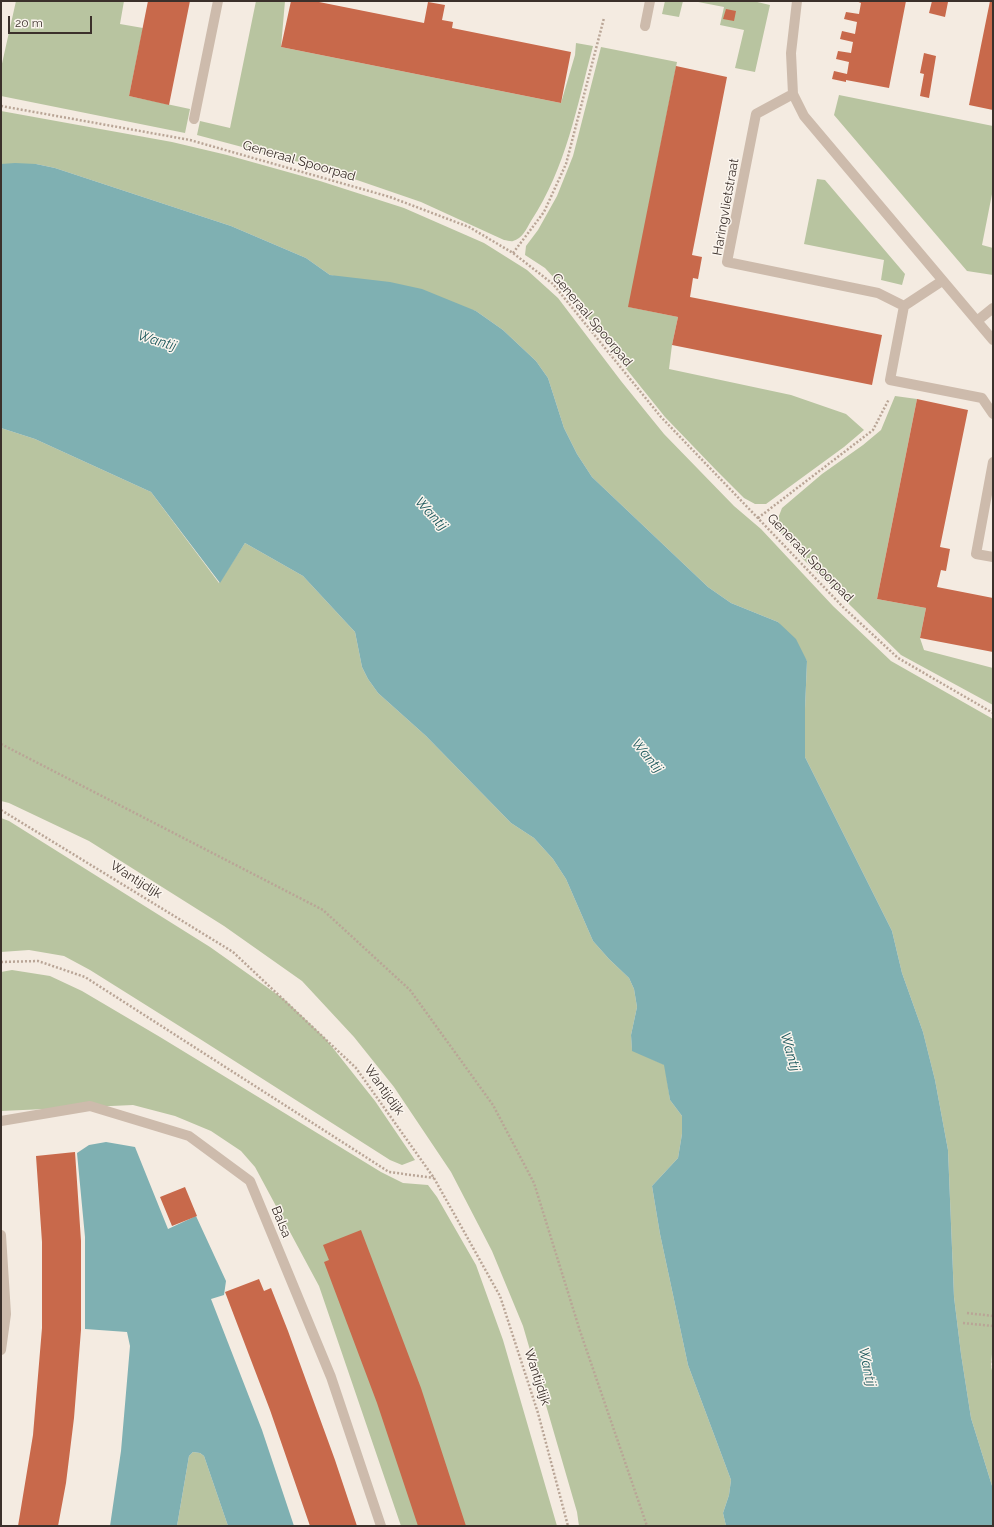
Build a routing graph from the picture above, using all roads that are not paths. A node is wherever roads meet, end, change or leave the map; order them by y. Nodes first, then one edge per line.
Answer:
1 (218, 1) edge
2 (650, 1) edge
3 (797, 1) edge
4 (645, 26) dead end
5 (794, 94) junction
6 (194, 119) dead end
7 (942, 281) junction
8 (904, 306) junction
9 (993, 308) edge
10 (977, 321) junction
11 (993, 340) edge
12 (993, 414) edge
13 (993, 462) edge
14 (993, 558) edge
15 (1, 1121) edge
16 (1, 1235) edge
17 (1, 1350) edge
18 (381, 1526) edge

1 - 6 street
2 - 4 street
3 - 5 street
5 - 7 street
5 - 8 street, Haringvlietstraat
7 - 8 street
7 - 10 street
8 - 12 street
9 - 10 street
10 - 11 street
13 - 14 street
15 - 18 street, Balsa
16 - 17 street

